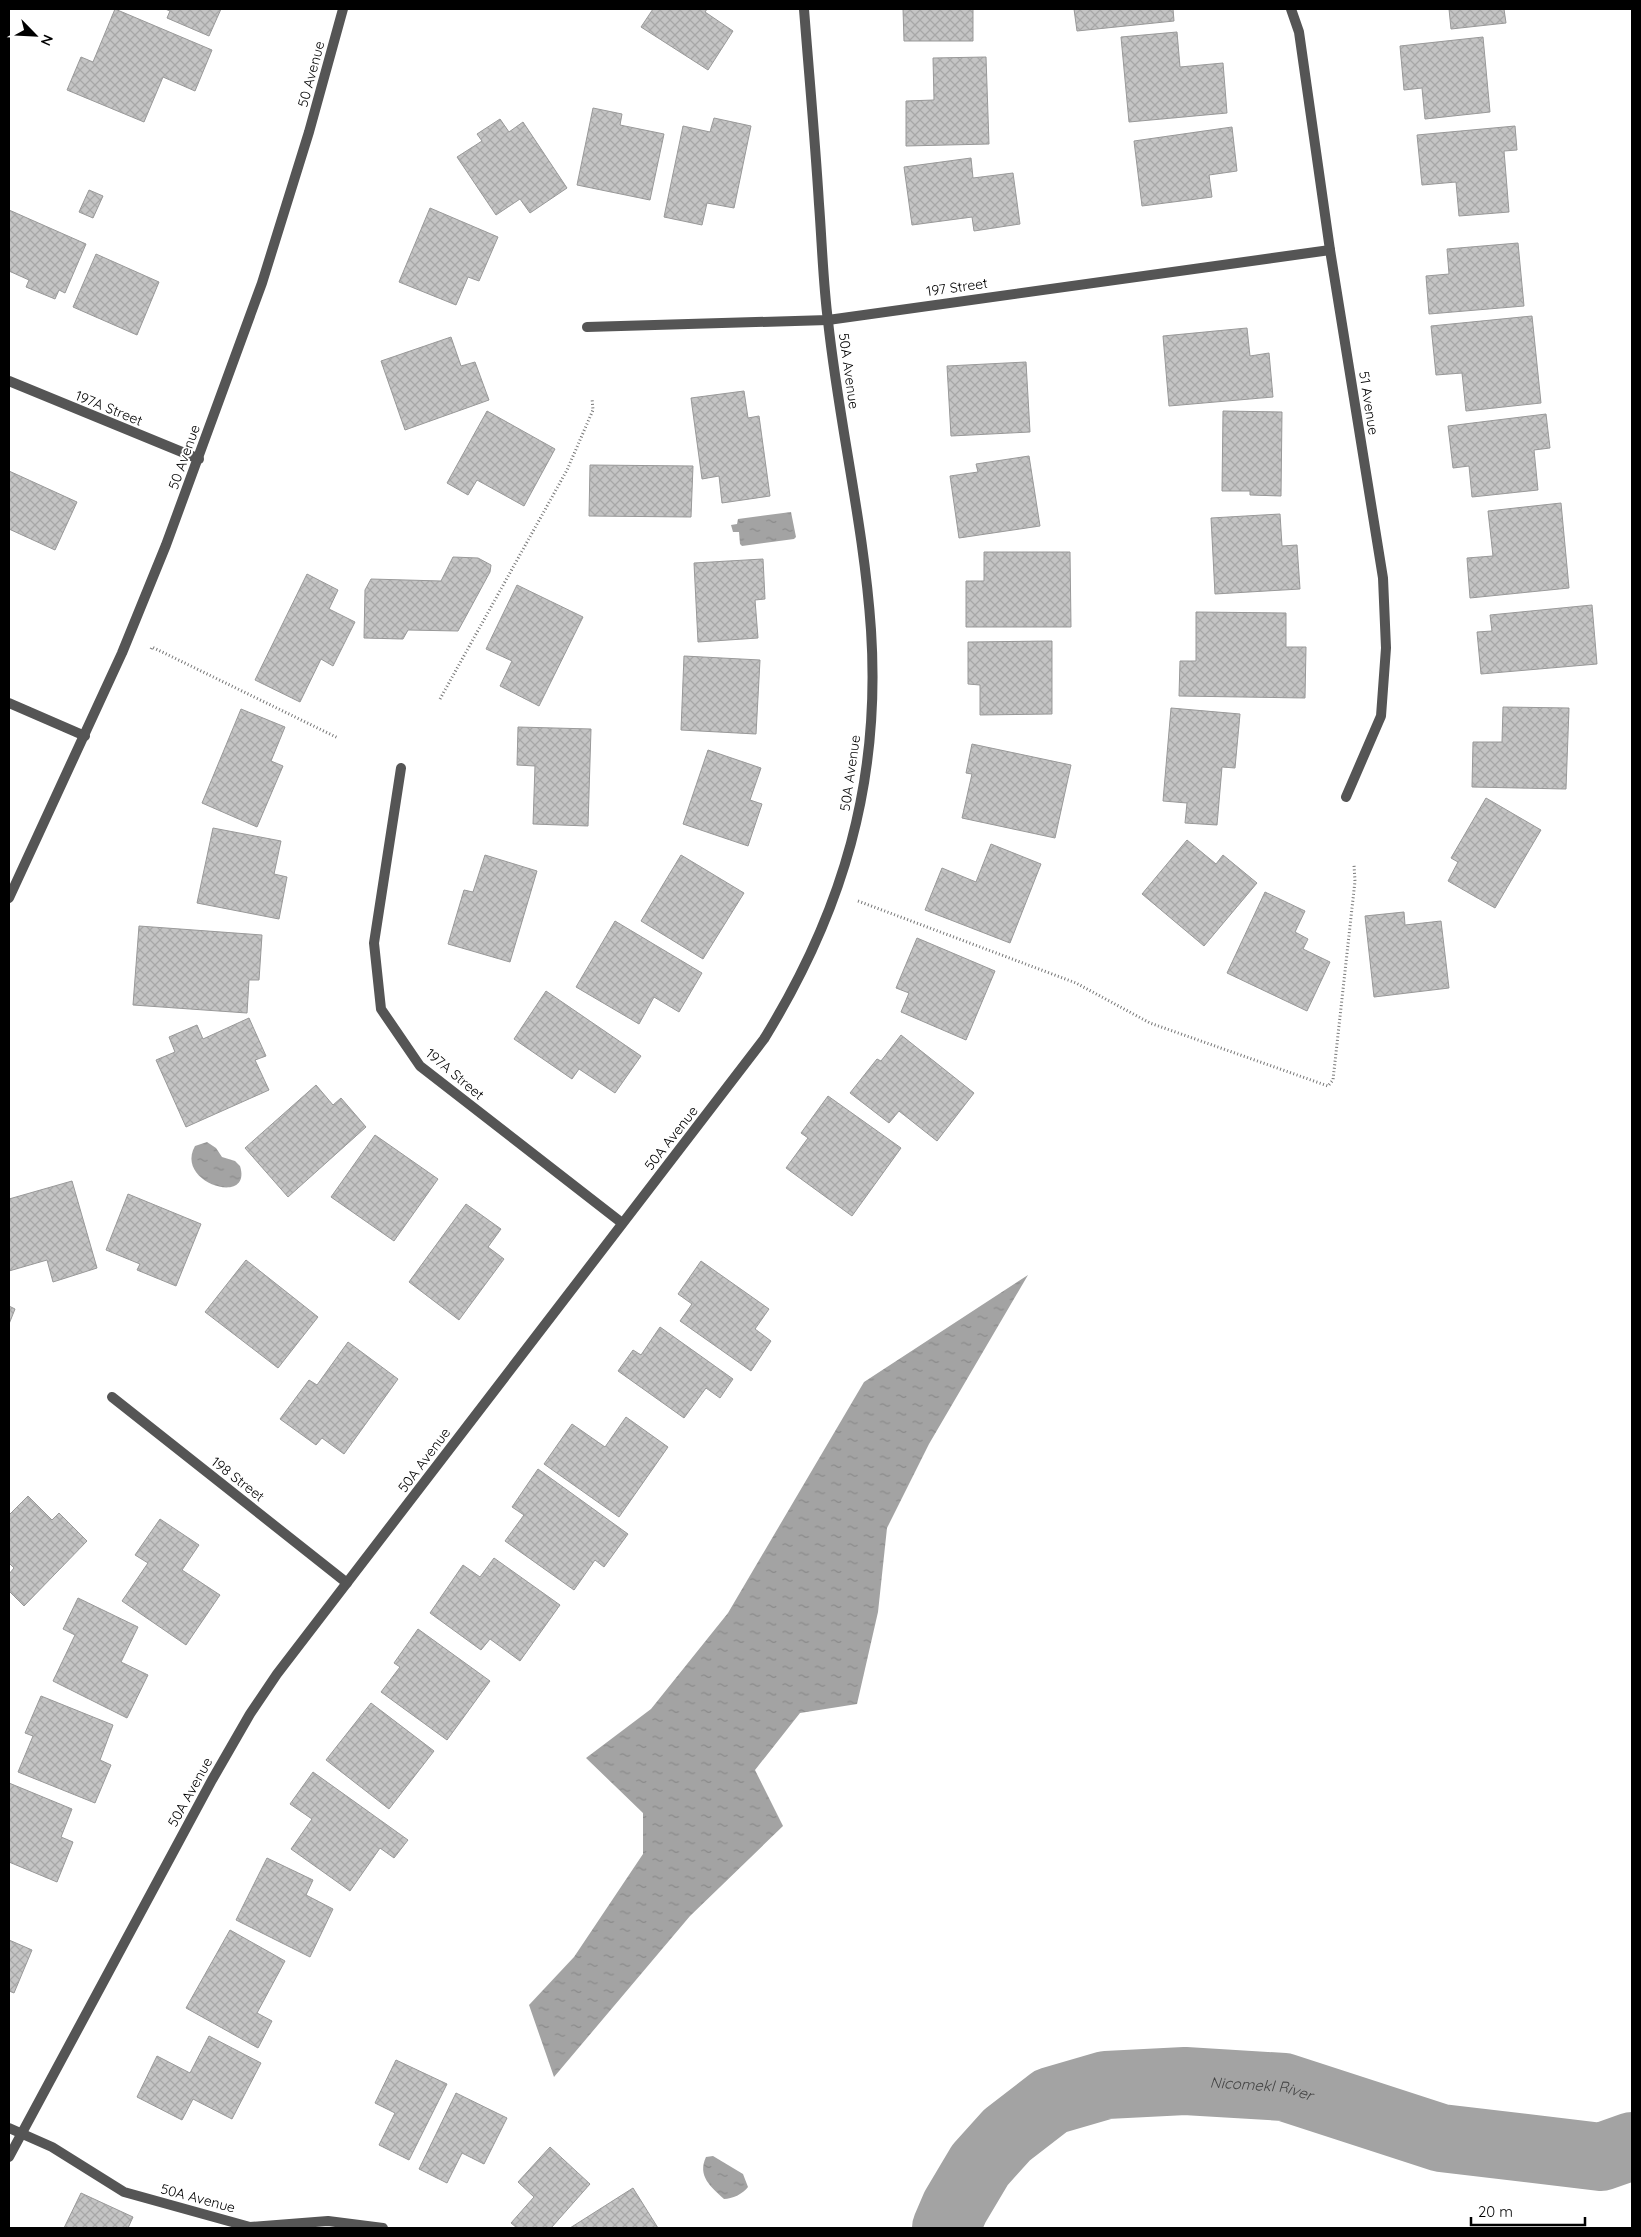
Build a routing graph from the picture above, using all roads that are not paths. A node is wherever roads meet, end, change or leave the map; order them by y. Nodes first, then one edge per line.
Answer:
1 (343, 9) edge
2 (804, 9) edge
3 (1291, 9) edge
4 (1330, 250) junction
5 (828, 320) junction
6 (587, 327) dead end
7 (9, 381) edge
8 (199, 459) junction
9 (9, 703) edge
10 (85, 736) junction
11 (401, 768) dead end
12 (1346, 797) dead end
13 (9, 898) edge
14 (622, 1223) junction
15 (112, 1397) dead end
16 (348, 1583) junction
17 (9, 2128) edge
18 (22, 2134) junction
19 (9, 2157) edge
20 (383, 2228) edge

1 - 8 street, 50 Avenue
2 - 5 street, 50A Avenue
3 - 4 street, 51 Avenue
4 - 5 street, 197 Street
4 - 12 street, 51 Avenue
5 - 6 street, 197 Street
5 - 14 street, 50A Avenue
7 - 8 street, 197A Street
8 - 10 street, 50 Avenue
9 - 10 street
10 - 13 street, 50 Avenue
11 - 14 street, 197A Street
14 - 16 street, 50A Avenue
15 - 16 street, 198 Street
16 - 18 street, 50A Avenue
17 - 18 street
18 - 19 street, 50A Avenue
18 - 20 street, 50A Avenue

